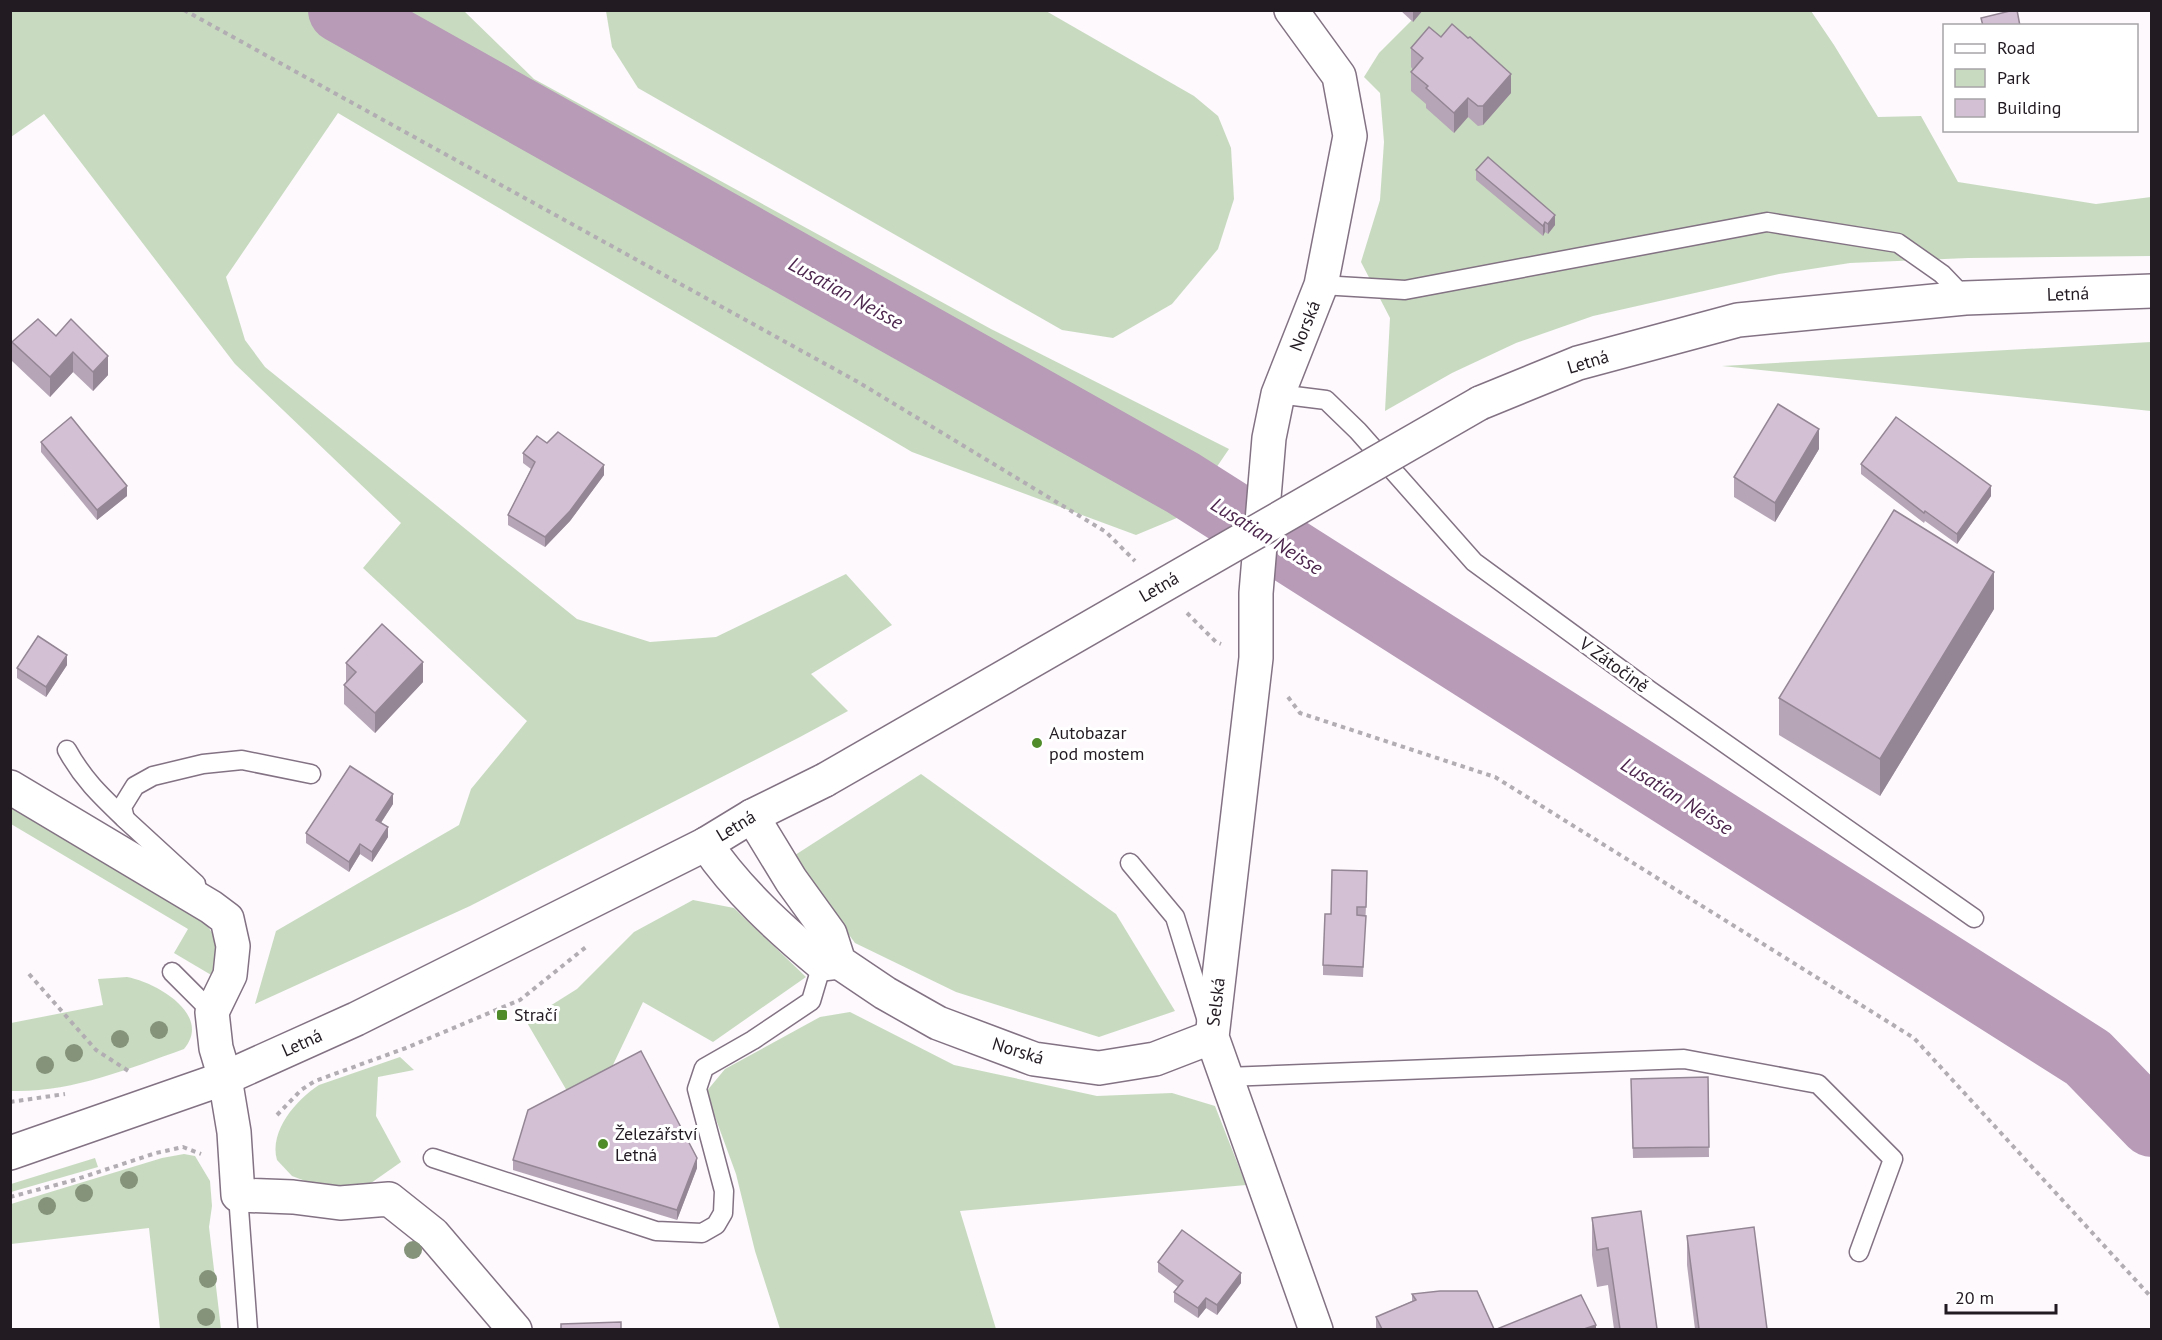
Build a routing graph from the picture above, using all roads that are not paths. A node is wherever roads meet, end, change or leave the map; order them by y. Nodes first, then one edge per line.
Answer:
1 (1291, 10) edge
2 (1321, 285) junction
3 (2151, 291) edge
4 (1965, 298) junction
5 (1278, 394) junction
6 (1257, 658) joint
7 (67, 750) dead end
8 (310, 774) dead end
9 (10, 787) edge
10 (752, 816) junction
11 (126, 819) junction
12 (706, 844) junction
13 (1130, 863) dead end
14 (211, 907) junction
15 (1974, 918) dead end
16 (831, 963) junction
17 (172, 972) dead end
18 (212, 1012) junction
19 (1212, 1037) junction
20 (1226, 1077) junction
21 (225, 1078) junction
22 (10, 1153) edge
23 (433, 1158) dead end
24 (238, 1195) junction
25 (1859, 1252) dead end
26 (248, 1329) edge
27 (515, 1329) edge
28 (1316, 1329) edge

1 - 2 street, Norská
2 - 4 lane
2 - 5 street, Norská
3 - 4 street, Letná
4 - 10 street, Letná, bridge
5 - 6 street, Norská
5 - 15 lane, V Zátočině
6 - 19 street, Selská
7 - 11 lane
8 - 11 lane
9 - 14 street
10 - 12 street, Letná
10 - 16 street
11 - 14 lane
12 - 16 street, Norská
12 - 21 street, Letná
13 - 19 lane
14 - 18 street
16 - 19 street, Norská
16 - 23 lane
17 - 18 lane
18 - 21 street
19 - 20 street, Selská
20 - 25 lane
20 - 28 street, Selská
21 - 22 street, Letná
21 - 24 street
24 - 26 lane
24 - 27 street

